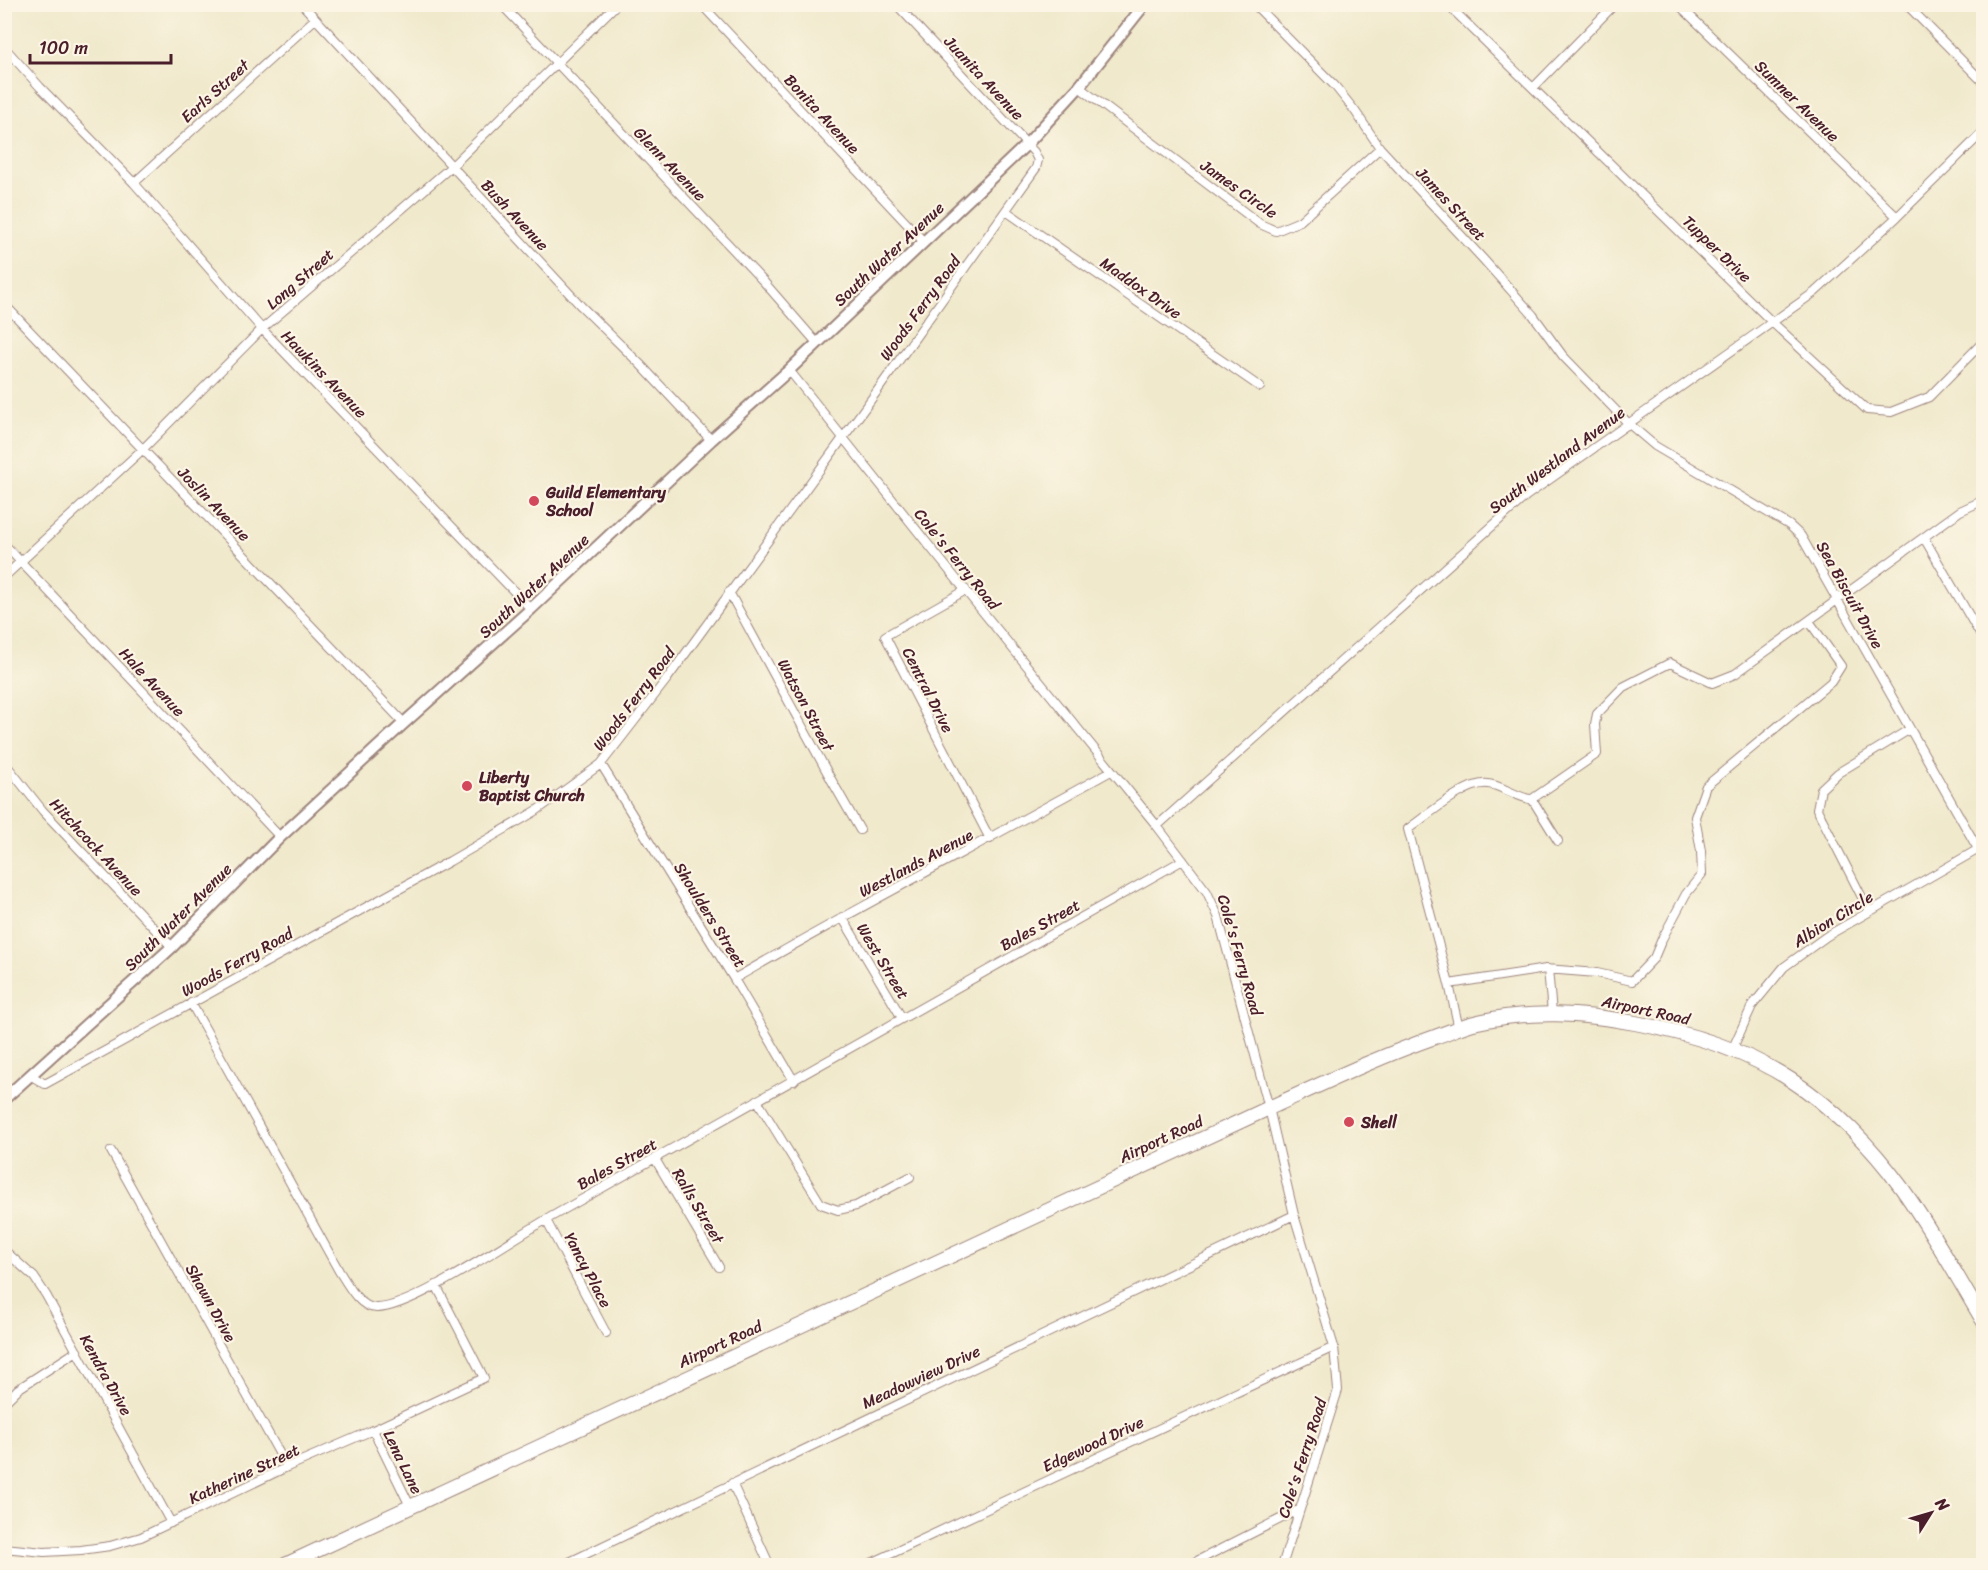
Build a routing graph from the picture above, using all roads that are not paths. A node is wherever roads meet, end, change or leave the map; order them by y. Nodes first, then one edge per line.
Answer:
1 (302, 4) edge
2 (501, 4) edge
3 (617, 4) edge
4 (701, 4) edge
5 (896, 4) edge
6 (1145, 4) edge
7 (1254, 4) edge
8 (1615, 4) edge
9 (1678, 4) edge
10 (1906, 4) edge
11 (1453, 7) edge
12 (315, 19) junction
13 (4, 47) edge
14 (557, 65) junction
15 (1983, 83) edge
16 (1079, 87) junction
17 (1533, 88) junction
18 (1983, 131) edge
19 (1027, 144) junction
20 (1380, 148) junction
21 (452, 166) junction
22 (134, 183) junction
23 (1006, 211) junction
24 (1898, 217) junction
25 (924, 242) junction
26 (4, 303) edge
27 (1773, 323) junction
28 (262, 329) junction
29 (1983, 341) edge
30 (817, 343) junction
31 (789, 370) junction
32 (1260, 387) dead end
33 (1628, 423) junction
34 (843, 439) junction
35 (711, 440) junction
36 (143, 449) junction
37 (1983, 500) edge
38 (1924, 538) junction
39 (4, 544) edge
40 (21, 561) junction
41 (4, 577) edge
42 (966, 590) junction
43 (729, 592) junction
44 (1838, 601) junction
45 (531, 609) junction
46 (1809, 621) junction
47 (1983, 641) edge
48 (404, 723) junction
49 (1910, 729) junction
50 (4, 762) edge
51 (601, 764) junction
52 (1111, 771) junction
53 (1532, 799) junction
54 (1157, 826) junction
55 (860, 830) dead end
56 (280, 837) junction
57 (990, 839) junction
58 (1558, 841) dead end
59 (1981, 848) edge
60 (1183, 860) junction
61 (1869, 911) junction
62 (842, 917) junction
63 (172, 947) junction
64 (1548, 969) junction
65 (734, 979) junction
66 (1449, 984) junction
67 (191, 1003) junction
68 (1552, 1013) junction
69 (902, 1018) junction
70 (1459, 1029) junction
71 (1732, 1050) junction
72 (30, 1075) junction
73 (794, 1081) junction
74 (4, 1099) edge
75 (757, 1100) junction
76 (1269, 1108) junction
77 (111, 1151) dead end
78 (655, 1159) junction
79 (910, 1177) dead end
80 (1294, 1215) junction
81 (546, 1220) junction
82 (4, 1250) edge
83 (719, 1267) dead end
84 (435, 1286) junction
85 (1983, 1322) edge
86 (606, 1333) dead end
87 (1334, 1347) junction
88 (77, 1351) junction
89 (4, 1403) edge
90 (373, 1430) junction
91 (287, 1467) junction
92 (732, 1483) junction
93 (410, 1506) junction
94 (1300, 1509) junction
95 (171, 1523) junction
96 (4, 1548) edge
97 (283, 1566) edge
98 (561, 1566) edge
99 (770, 1566) edge
100 (865, 1566) edge
101 (1187, 1566) edge
102 (1282, 1566) edge

1 - 12 street, Bush Avenue
2 - 14 street, Glenn Avenue
3 - 14 street, Long Street
4 - 25 street, Bonita Avenue
5 - 19 street, Juanita Avenue
6 - 16 main road, South Water Avenue
7 - 20 street, James Street
8 - 17 street
9 - 24 street, Sumner Avenue
10 - 15 street
11 - 17 street, Tupper Drive
12 - 21 street, Bush Avenue
12 - 22 street, Earls Street
13 - 22 street, Hawkins Avenue
14 - 21 street, Long Street
14 - 30 street, Glenn Avenue
16 - 19 main road, South Water Avenue
16 - 20 street, James Circle
17 - 27 street, Tupper Drive
18 - 24 street, South Westland Avenue
19 - 23 street, Woods Ferry Road
19 - 25 main road, South Water Avenue
20 - 33 street, James Street
21 - 28 street, Long Street
21 - 35 street, Bush Avenue
22 - 28 street, Hawkins Avenue
23 - 32 street, Maddox Drive
23 - 34 street, Woods Ferry Road
24 - 27 street, South Westland Avenue
25 - 30 main road, South Water Avenue
26 - 36 street, Joslin Avenue
27 - 29 street, Tupper Drive
27 - 33 street, South Westland Avenue
28 - 36 street, Long Street
28 - 45 street, Hawkins Avenue
30 - 31 main road, South Water Avenue
31 - 34 street, Cole's Ferry Road
31 - 35 main road, South Water Avenue
33 - 44 street, Sea Biscuit Drive
33 - 54 street, South Westland Avenue
34 - 42 street, Cole's Ferry Road
34 - 43 street, Woods Ferry Road
35 - 45 main road, South Water Avenue
36 - 40 street, Long Street
36 - 48 street, Joslin Avenue
37 - 38 street
38 - 44 street
38 - 47 street
39 - 40 street, Hale Avenue
40 - 41 street, Long Street
40 - 56 street, Hale Avenue
42 - 52 street, Cole's Ferry Road
42 - 57 street, Central Drive
43 - 51 street, Woods Ferry Road
43 - 55 street, Watson Street
44 - 46 street
44 - 49 street, Sea Biscuit Drive
45 - 48 main road, South Water Avenue
46 - 53 street
46 - 64 street
48 - 56 main road, South Water Avenue
49 - 59 street, Sea Biscuit Drive
49 - 61 street
50 - 63 street, Hitchcock Avenue
51 - 65 street, Shoulders Street
51 - 67 street, Woods Ferry Road
52 - 54 street, Cole's Ferry Road
52 - 57 street, Westlands Avenue
53 - 58 street
53 - 66 street
54 - 60 street, Cole's Ferry Road
56 - 63 main road, South Water Avenue
57 - 62 street, Westlands Avenue
59 - 61 street, Albion Circle
60 - 69 street, Bales Street
60 - 76 street, Cole's Ferry Road
61 - 71 street, Albion Circle
62 - 65 street, Westlands Avenue
62 - 69 street, West Street
63 - 72 main road, South Water Avenue
64 - 66 street
64 - 68 street
65 - 73 street, Shoulders Street
66 - 70 street
67 - 72 street, Woods Ferry Road
67 - 84 street, Bales Street
68 - 70 highway, Airport Road
68 - 71 highway, Airport Road
69 - 73 street, Bales Street
70 - 76 highway, Airport Road
71 - 85 highway, Airport Road
72 - 74 main road, South Water Avenue
73 - 75 street, Bales Street
75 - 78 street, Bales Street
75 - 79 street
76 - 80 street, Cole's Ferry Road
76 - 93 highway, Airport Road
77 - 91 street, Shawn Drive
78 - 81 street, Bales Street
78 - 83 street, Ralls Street
80 - 87 street, Cole's Ferry Road
80 - 92 street, Meadowview Drive
81 - 84 street, Bales Street
81 - 86 street, Yancy Place
82 - 88 street, Kendra Drive
84 - 90 street, Katherine Street
87 - 94 street, Cole's Ferry Road
87 - 100 street, Edgewood Drive
88 - 89 street
88 - 95 street, Kendra Drive
90 - 91 street, Katherine Street
90 - 93 street, Lena Lane
91 - 95 street, Katherine Street
92 - 98 street, Meadowview Drive
92 - 99 street
93 - 97 highway, Airport Road
94 - 101 street
94 - 102 street, Cole's Ferry Road
95 - 96 street, Katherine Street

